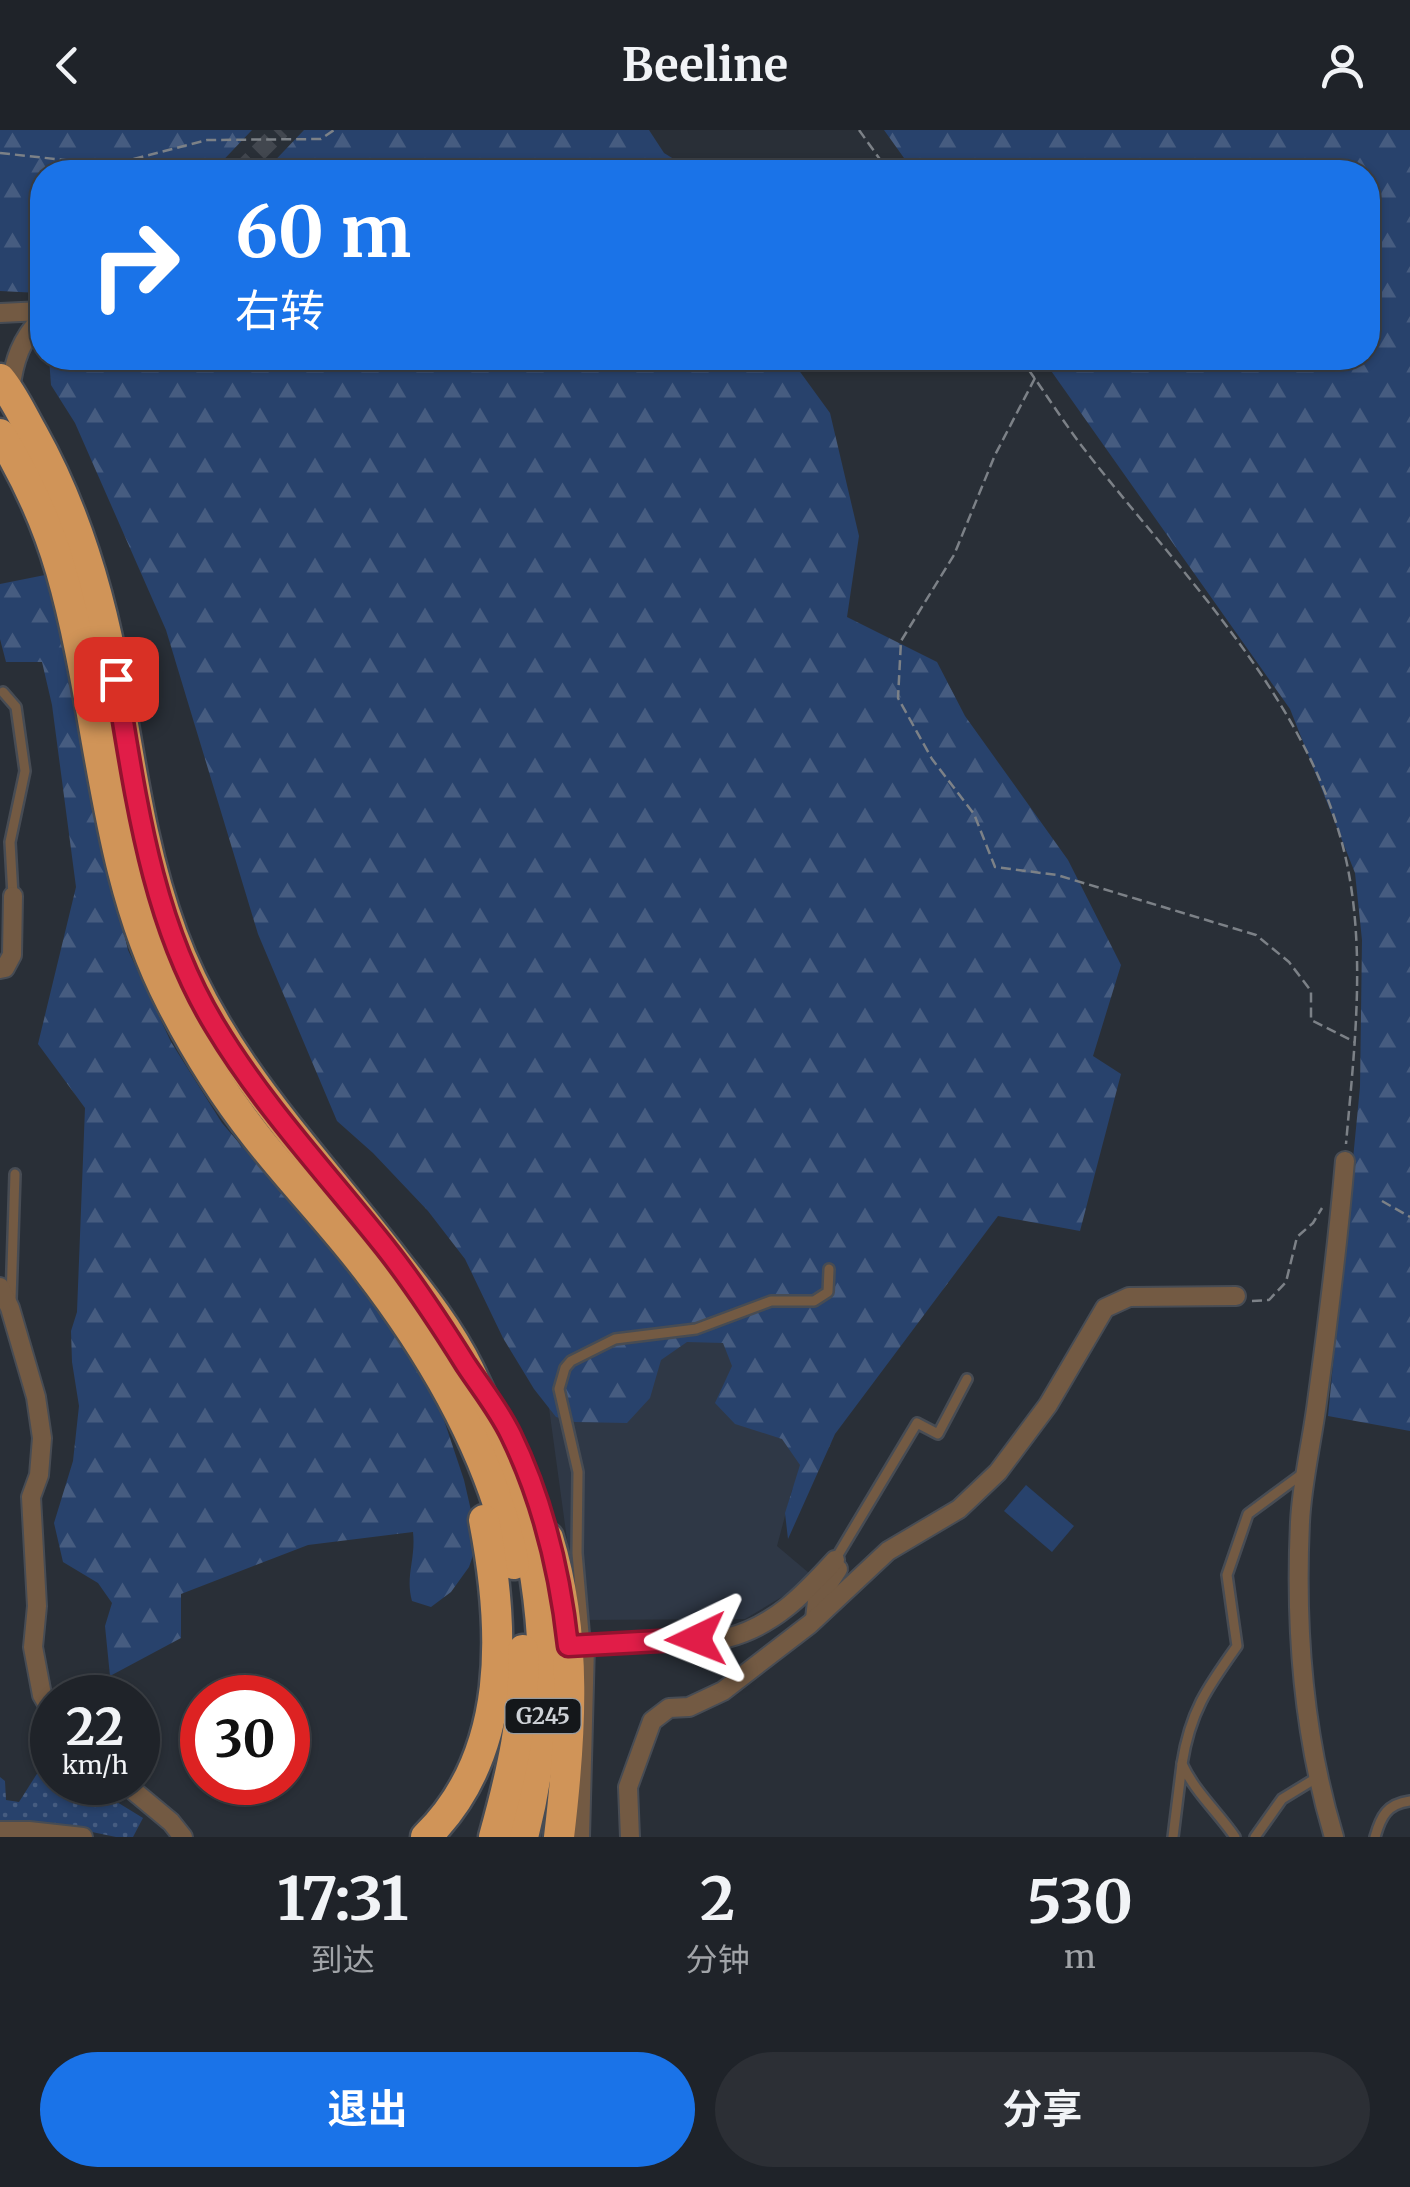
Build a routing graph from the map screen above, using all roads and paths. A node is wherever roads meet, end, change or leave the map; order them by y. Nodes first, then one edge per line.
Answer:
1 (334, 130) edge
2 (859, 130) edge
3 (0, 153) edge
4 (64, 160) edge
5 (129, 160) edge
6 (880, 160) edge
7 (0, 313) edge
8 (30, 314) edge
9 (30, 329) edge
10 (1029, 370) edge
11 (1035, 378) junction
12 (5, 385) edge
13 (0, 434) edge
14 (3, 692) dead end
15 (13, 896) joint
16 (0, 969) edge
17 (1354, 1042) junction
18 (1345, 1161) joint
19 (15, 1174) dead end
20 (1340, 1200) junction
21 (1380, 1200) dead end
22 (1410, 1217) edge
23 (829, 1268) dead end
24 (0, 1288) edge
25 (1236, 1296) joint
26 (10, 1308) junction
27 (455, 1374) junction
28 (967, 1380) dead end
29 (1304, 1472) junction
30 (835, 1560) junction
31 (815, 1620) junction
32 (574, 1650) junction
33 (38, 1675) edge
34 (1182, 1764) junction
35 (1318, 1778) junction
36 (1410, 1802) edge
37 (151, 1805) edge
38 (511, 1827) edge
39 (0, 1831) edge
40 (82, 1837) edge
41 (183, 1837) edge
42 (426, 1837) edge
43 (560, 1837) edge
44 (580, 1837) edge
45 (630, 1837) edge
46 (1173, 1837) edge
47 (1235, 1837) edge
48 (1255, 1837) edge
49 (1334, 1837) edge
50 (1376, 1837) edge

1 - 5 path
2 - 6 path
3 - 4 path
7 - 8 street
9 - 12 street
10 - 11 path
11 - 17 path
11 - 17 path
12 - 27 highway, G245
13 - 27 highway, G245
14 - 15 lane
15 - 16 street
17 - 18 path
18 - 20 street
19 - 26 lane
20 - 25 path
20 - 29 street
21 - 22 path
23 - 32 lane
24 - 26 street
25 - 31 street
26 - 33 street
27 - 32 highway
27 - 38 highway, G245
27 - 42 highway
28 - 30 lane
29 - 34 lane
29 - 35 street
30 - 31 street
30 - 32 street
31 - 45 street
32 - 43 highway
32 - 44 street
34 - 46 lane
34 - 47 lane
35 - 48 lane
35 - 49 street
36 - 50 lane
37 - 41 street
39 - 40 street

